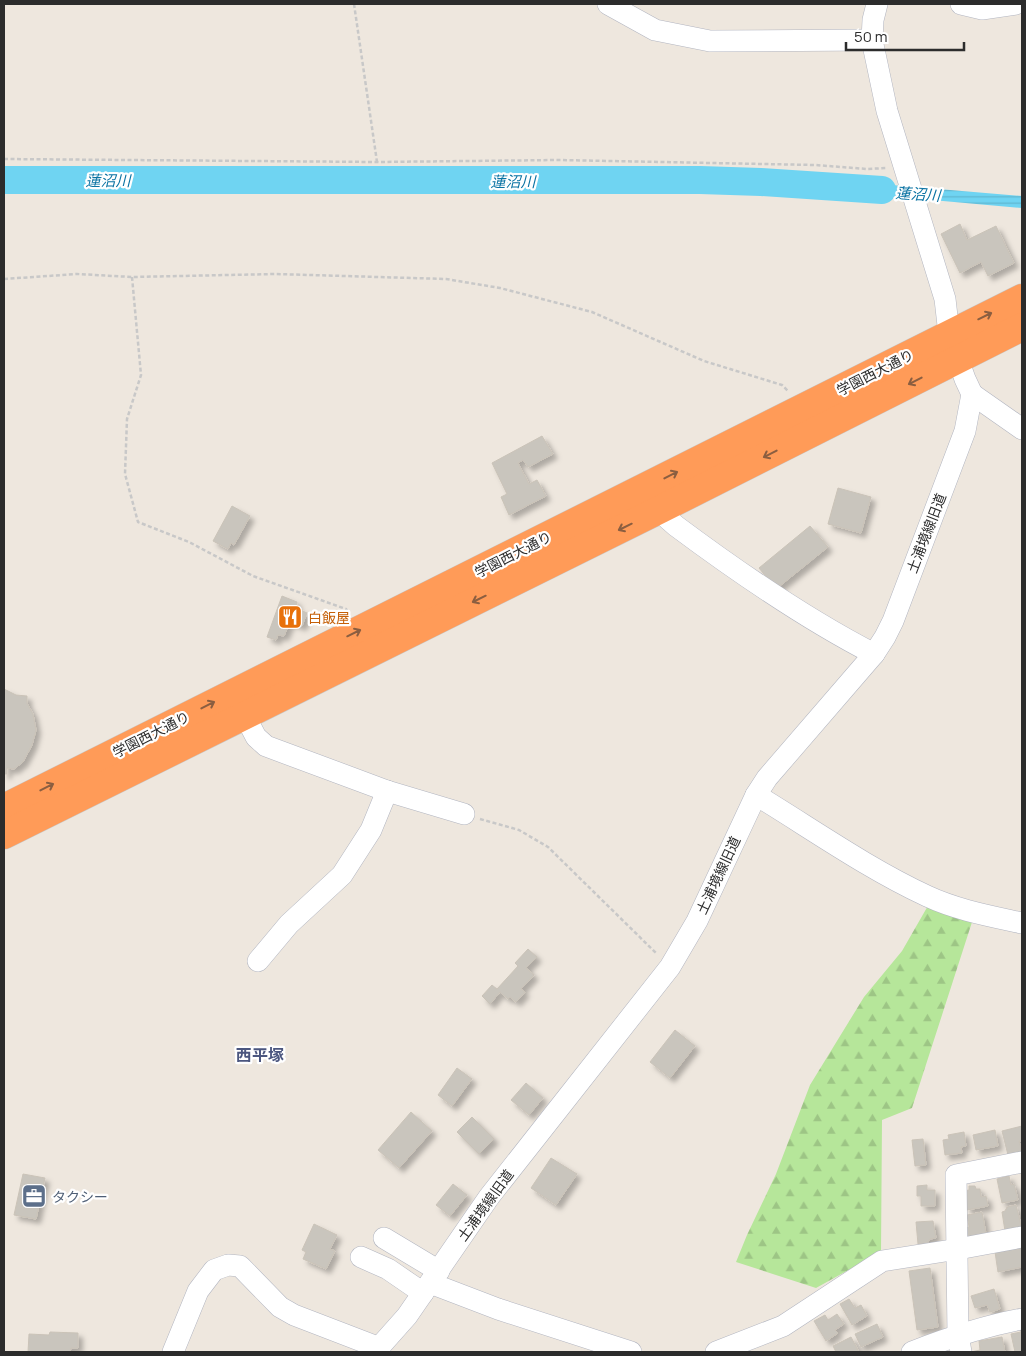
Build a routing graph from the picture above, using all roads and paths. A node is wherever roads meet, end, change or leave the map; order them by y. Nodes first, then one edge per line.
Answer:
1 (354, 4) edge
2 (608, 4) edge
3 (961, 4) edge
4 (1016, 4) edge
5 (872, 17) edge
6 (4, 159) edge
7 (377, 162) junction
8 (905, 169) junction
9 (132, 277) junction
10 (4, 280) edge
11 (1022, 298) edge
12 (1022, 327) edge
13 (949, 334) junction
14 (958, 359) junction
15 (972, 394) junction
16 (799, 411) junction
17 (1022, 429) edge
18 (661, 509) junction
19 (357, 632) junction
20 (874, 654) junction
21 (245, 716) junction
22 (387, 791) junction
23 (756, 795) junction
24 (4, 808) edge
25 (464, 814) joint
26 (4, 835) edge
27 (1022, 922) edge
28 (258, 961) dead end
29 (670, 967) junction
30 (1022, 1162) edge
31 (1022, 1237) edge
32 (384, 1238) dead end
33 (958, 1249) junction
34 (361, 1257) dead end
35 (431, 1282) junction
36 (1022, 1319) edge
37 (959, 1343) edge
38 (377, 1351) edge
39 (173, 1352) edge
40 (632, 1352) edge
41 (716, 1352) edge
42 (912, 1352) edge

1 - 7 path
2 - 5 street
3 - 4 street
5 - 8 street
6 - 7 path
7 - 8 path
8 - 13 street
9 - 10 path
9 - 16 path
9 - 19 path
13 -> 11 highway, 学園西大通り
12 - 14 highway, 学園西大通り
13 - 14 street
13 - 16 highway, 学園西大通り
14 - 15 street
14 -> 18 highway, 学園西大通り
15 - 17 street
15 - 20 street, 土浦境線旧道
19 -> 16 highway, 学園西大通り
18 - 20 street
18 -> 21 highway, 学園西大通り
24 -> 19 highway, 学園西大通り
20 - 23 street, 土浦境線旧道
21 - 22 street
21 - 26 highway, 学園西大通り
22 - 25 street
22 - 28 street
23 - 27 street
23 - 29 street, 土浦境線旧道
25 - 29 path
29 - 35 street, 土浦境線旧道
30 - 33 street
31 - 33 street
32 - 35 street
33 - 37 street
33 - 41 street
34 - 35 street
35 - 38 street, 土浦境線旧道
35 - 40 street
36 - 37 street
37 - 42 street
38 - 39 street

